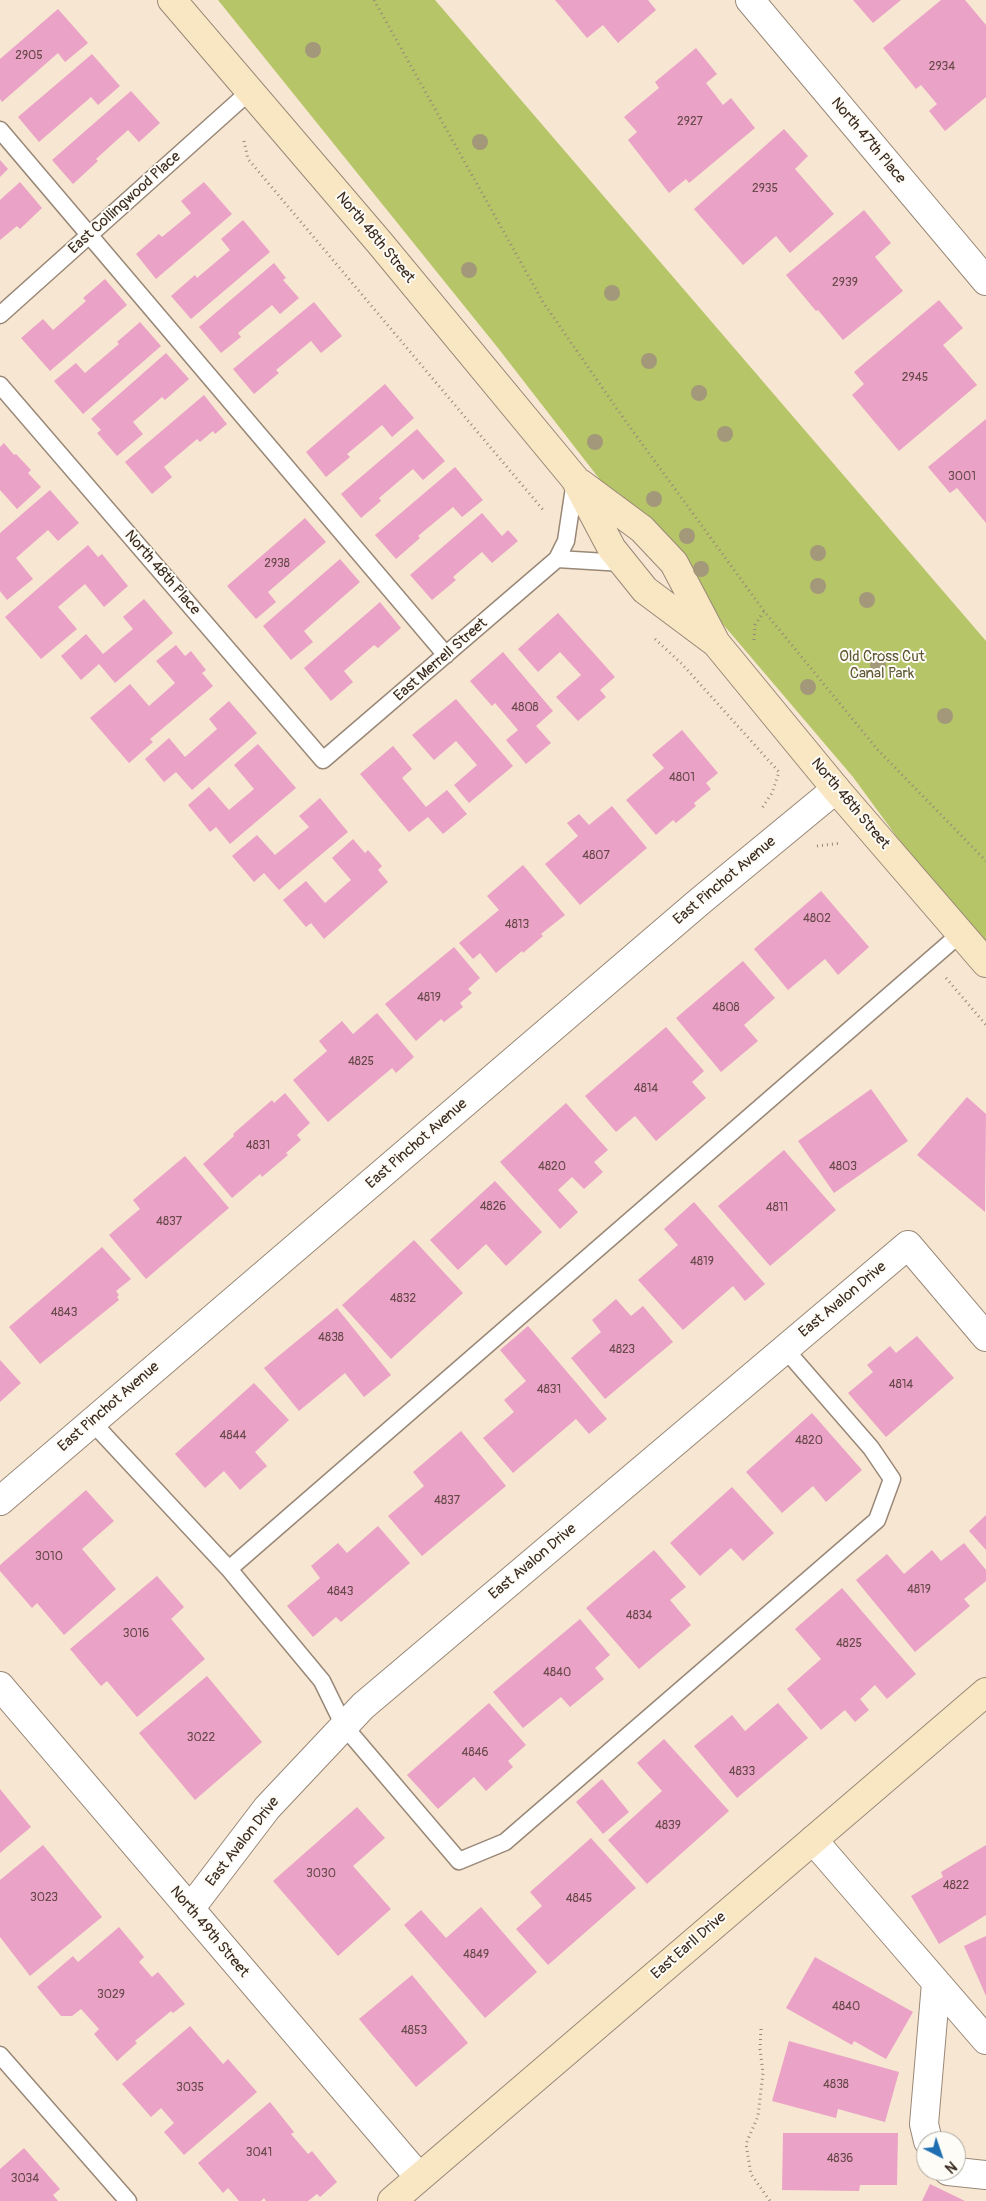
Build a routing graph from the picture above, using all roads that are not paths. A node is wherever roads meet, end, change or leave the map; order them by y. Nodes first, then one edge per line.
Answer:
1 (172, 0) edge
2 (750, 0) edge
3 (250, 91) junction
4 (0, 130) edge
5 (90, 235) junction
6 (986, 281) edge
7 (0, 315) edge
8 (0, 385) edge
9 (575, 479) junction
10 (557, 558) junction
11 (624, 563) junction
12 (716, 643) junction
13 (446, 655) junction
14 (323, 760) joint
15 (836, 790) junction
16 (960, 934) junction
17 (986, 963) edge
18 (986, 1337) edge
19 (785, 1349) junction
20 (92, 1422) junction
21 (0, 1501) edge
22 (229, 1569) junction
23 (0, 1686) edge
24 (986, 1692) edge
25 (344, 1726) junction
26 (813, 1840) junction
27 (190, 1909) junction
28 (936, 1983) junction
29 (986, 2040) edge
30 (0, 2055) edge
31 (926, 2131) edge
32 (966, 2173) edge
33 (986, 2175) edge
34 (419, 2177) junction
35 (128, 2201) edge
36 (392, 2201) edge

1 - 3 street, North 48th Street
2 - 6 street, North 47th Place
3 - 5 lane, East Collingwood Place
3 - 9 street, North 48th Street
4 - 5 lane
5 - 7 lane, East Collingwood Place
5 - 13 lane
8 - 14 lane, North 48th Place
9 - 10 lane, East Merrell Street
9 - 11 street, North 48th Street
9 - 12 street, North 48th Street
10 - 11 lane
10 - 13 lane, East Merrell Street
11 - 12 street, North 48th Street
12 - 15 street, North 48th Street
13 - 14 lane, East Merrell Street
15 - 16 street, North 48th Street
15 - 20 street, East Pinchot Avenue
16 - 17 street, North 48th Street
16 - 22 lane
18 - 19 street, East Avalon Drive
19 - 25 street, East Avalon Drive
19 - 25 lane
20 - 21 street, East Pinchot Avenue
20 - 22 lane
22 - 25 lane
23 - 27 street, North 49th Street
24 - 26 street, East Earll Drive
25 - 27 street, East Avalon Drive
26 - 28 street
26 - 34 street, East Earll Drive
27 - 34 street, North 49th Street
28 - 29 street
28 - 31 street
30 - 35 lane
32 - 33 street
34 - 36 street, East Earll Drive

